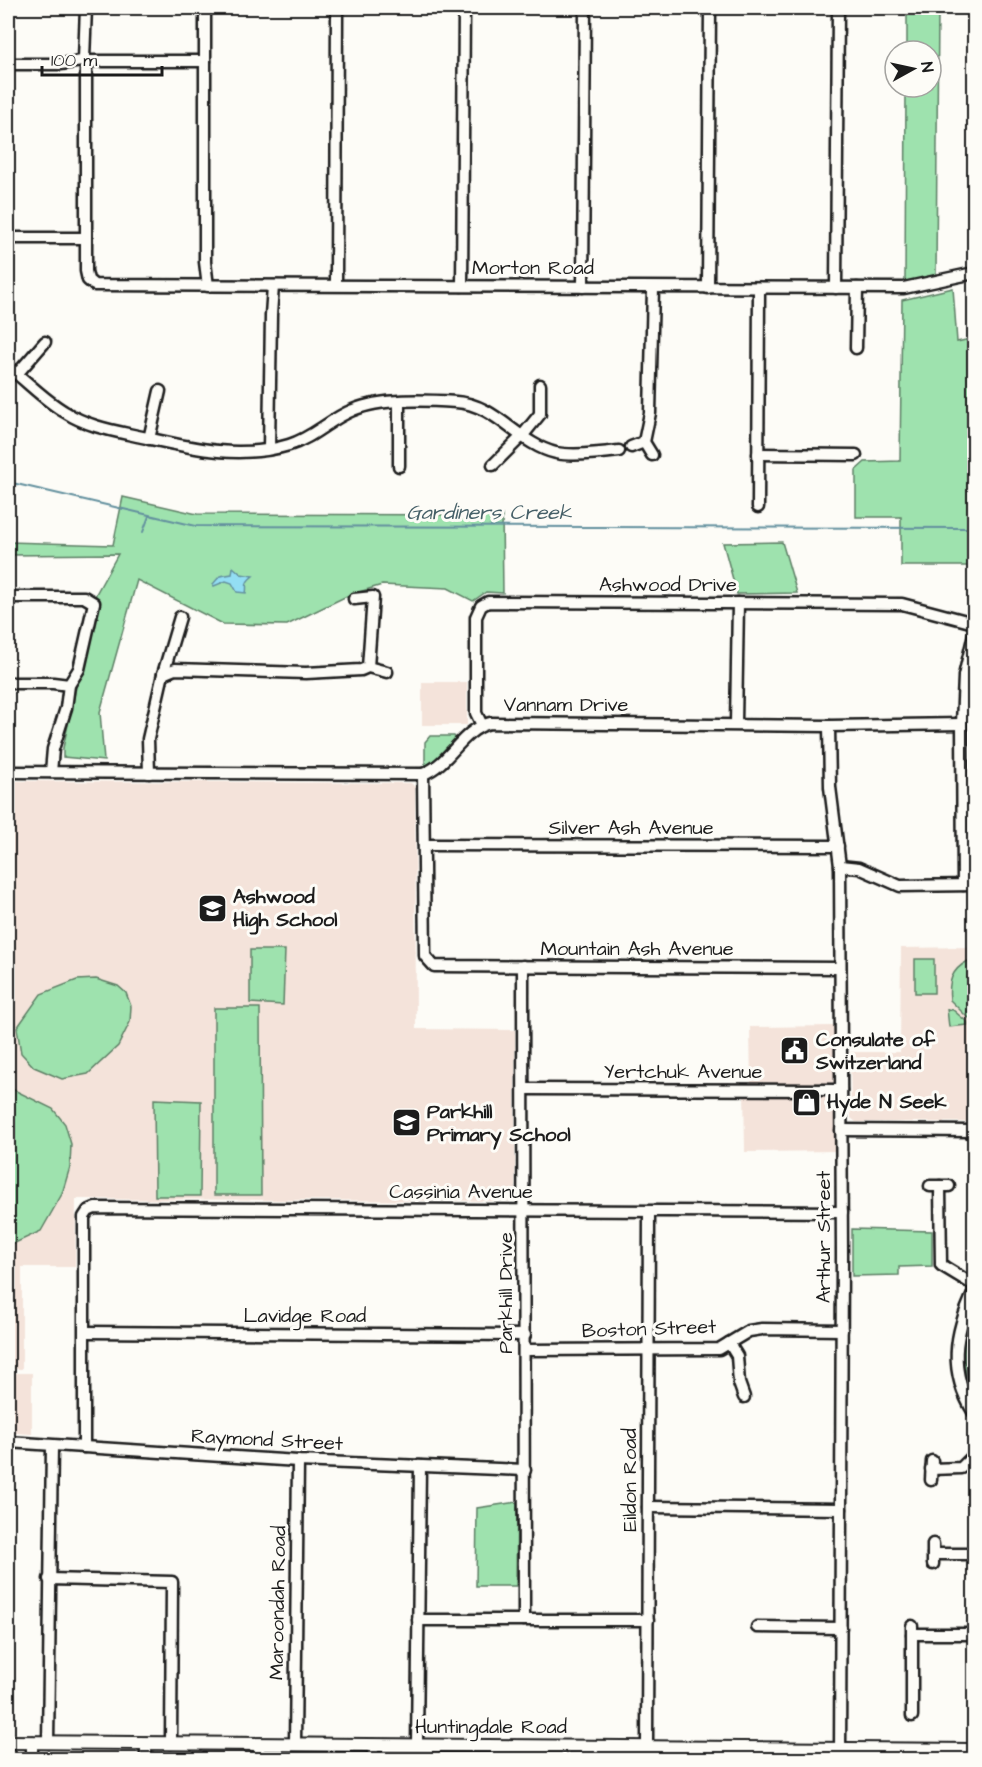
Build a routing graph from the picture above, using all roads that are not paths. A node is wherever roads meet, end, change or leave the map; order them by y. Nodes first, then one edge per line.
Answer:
1 (86, 8) edge
2 (206, 8) edge
3 (337, 8) edge
4 (464, 8) edge
5 (585, 8) edge
6 (710, 8) edge
7 (838, 8) edge
8 (86, 62) junction
9 (206, 62) junction
10 (8, 64) edge
11 (16, 238) dead end
12 (86, 238) junction
13 (975, 273) edge
14 (336, 285) junction
15 (205, 286) junction
16 (271, 286) junction
17 (462, 286) junction
18 (583, 286) junction
19 (653, 288) junction
20 (708, 288) junction
21 (759, 288) junction
22 (836, 288) junction
23 (857, 288) junction
24 (45, 342) dead end
25 (856, 348) dead end
26 (12, 371) edge
27 (540, 385) dead end
28 (160, 391) dead end
29 (399, 402) junction
30 (523, 435) junction
31 (149, 439) junction
32 (644, 442) junction
33 (631, 447) dead end
34 (272, 449) junction
35 (619, 451) dead end
36 (652, 454) dead end
37 (758, 454) junction
38 (856, 455) dead end
39 (493, 465) dead end
40 (399, 466) dead end
41 (758, 507) dead end
42 (8, 597) edge
43 (354, 599) dead end
44 (738, 603) junction
45 (180, 617) dead end
46 (975, 623) edge
47 (975, 634) edge
48 (368, 667) junction
49 (387, 672) dead end
50 (163, 674) junction
51 (8, 683) edge
52 (69, 686) junction
53 (736, 724) junction
54 (962, 724) junction
55 (482, 725) junction
56 (829, 726) junction
57 (8, 772) edge
58 (51, 772) junction
59 (149, 773) junction
60 (423, 774) junction
61 (424, 845) junction
62 (838, 846) junction
63 (840, 866) junction
64 (969, 885) edge
65 (523, 966) junction
66 (839, 968) junction
67 (524, 1089) junction
68 (841, 1090) junction
69 (842, 1130) junction
70 (975, 1131) edge
71 (940, 1186) dead end
72 (524, 1211) junction
73 (649, 1212) junction
74 (842, 1212) junction
75 (975, 1285) edge
76 (975, 1292) edge
77 (842, 1330) junction
78 (85, 1332) junction
79 (525, 1335) junction
80 (729, 1343) junction
81 (525, 1350) junction
82 (649, 1350) junction
83 (744, 1396) dead end
84 (975, 1413) edge
85 (8, 1442) edge
86 (52, 1446) junction
87 (84, 1447) junction
88 (975, 1455) edge
89 (298, 1461) junction
90 (420, 1466) junction
91 (525, 1470) junction
92 (931, 1470) dead end
93 (648, 1507) junction
94 (841, 1509) junction
95 (933, 1554) dead end
96 (975, 1554) edge
97 (49, 1579) junction
98 (418, 1620) junction
99 (524, 1620) junction
100 (648, 1620) junction
101 (757, 1627) dead end
102 (841, 1628) junction
103 (975, 1634) edge
104 (912, 1716) dead end
105 (8, 1742) edge
106 (32, 1742) junction
107 (48, 1743) junction
108 (146, 1743) junction
109 (171, 1744) junction
110 (260, 1744) junction
111 (295, 1744) junction
112 (373, 1745) junction
113 (417, 1746) junction
114 (975, 1750) edge
115 (645, 1751) edge
116 (840, 1754) edge
117 (32, 1760) edge
118 (146, 1760) edge
119 (259, 1760) edge
120 (373, 1760) edge

1 - 8 street
2 - 9 street
3 - 14 street
4 - 17 street
5 - 18 street
6 - 20 street
7 - 22 street
8 - 9 street
8 - 10 street
8 - 12 street
9 - 15 street
11 - 12 street
12 - 15 street, Morton Road
13 - 23 street, Morton Road
14 - 16 street, Morton Road
14 - 17 street, Morton Road
15 - 16 street, Morton Road
16 - 34 street
17 - 18 street, Morton Road
18 - 19 street, Morton Road
19 - 20 street, Morton Road
19 - 32 street
20 - 21 street, Morton Road
21 - 22 street, Morton Road
21 - 37 street
22 - 23 street, Morton Road
23 - 25 street
24 - 26 street
26 - 31 street
27 - 30 street
28 - 31 street
29 - 30 street
29 - 34 street
29 - 40 street
30 - 35 street
30 - 39 street
31 - 34 street
32 - 33 street
32 - 36 street
37 - 38 street
37 - 41 street
42 - 52 street
43 - 48 street
44 - 46 street, Ashwood Drive
44 - 53 street
44 - 55 street, Ashwood Drive
45 - 50 street
47 - 54 street
48 - 49 street
48 - 50 street
50 - 59 street
51 - 52 street
52 - 58 street
53 - 55 street, Vannam Drive
53 - 56 street, Vannam Drive
54 - 56 street, Vannam Drive
54 - 64 street
55 - 60 street, Vannam Drive
56 - 62 street, Arthur Street
57 - 58 street
58 - 59 street
59 - 60 street
60 - 61 street
61 - 62 street, Silver Ash Avenue
61 - 65 street, Mountain Ash Avenue
62 - 63 street, Arthur Street
63 - 64 street
63 - 66 street, Arthur Street
65 - 66 street, Mountain Ash Avenue
65 - 67 street, Parkhill Drive
66 - 68 street, Arthur Street
67 - 68 street, Yertchuk Avenue
67 - 72 street, Parkhill Drive
68 - 69 street, Arthur Street
69 - 70 street
69 - 74 street, Arthur Street
71 - 75 street
72 - 73 street, Cassinia Avenue
72 - 78 street, Cassinia Avenue
72 - 79 street, Parkhill Drive
73 - 74 street, Cassinia Avenue
73 - 82 street, Eildon Road
74 - 77 street, Arthur Street
76 - 84 street
77 - 80 street, Boston Street
77 - 94 street, Arthur Street
78 - 79 street, Lavidge Road
78 - 87 street
79 - 81 street, Parkhill Drive
80 - 82 street, Boston Street
80 - 83 street
81 - 82 street, Boston Street
81 - 91 street, Parkhill Drive
82 - 93 street, Eildon Road
85 - 86 street, Raymond Street
86 - 87 street, Raymond Street
86 - 97 street
87 - 89 street, Raymond Street
88 - 92 street
89 - 90 street, Raymond Street
89 - 111 street, Maroondah Road
90 - 91 street, Raymond Street
90 - 98 street
91 - 99 street, Parkhill Drive
93 - 94 street
93 - 100 street, Eildon Road
94 - 102 street, Arthur Street
95 - 96 street
97 - 107 street
97 - 109 street
98 - 99 street
98 - 113 street
99 - 100 street
100 - 115 street, Eildon Road
101 - 102 street
102 - 116 street, Arthur Street
103 - 104 street
105 - 106 main road, Huntingdale Road
106 - 107 main road, Huntingdale Road
106 - 117 street
107 - 108 main road, Huntingdale Road
108 - 109 main road, Huntingdale Road
108 - 118 street
109 - 110 main road, Huntingdale Road
110 - 111 main road, Huntingdale Road
110 - 119 street
111 - 112 main road, Huntingdale Road
112 - 113 main road, Huntingdale Road
112 - 120 street
113 - 115 main road, Huntingdale Road
114 - 116 main road, Huntingdale Road
115 - 116 main road, Huntingdale Road

